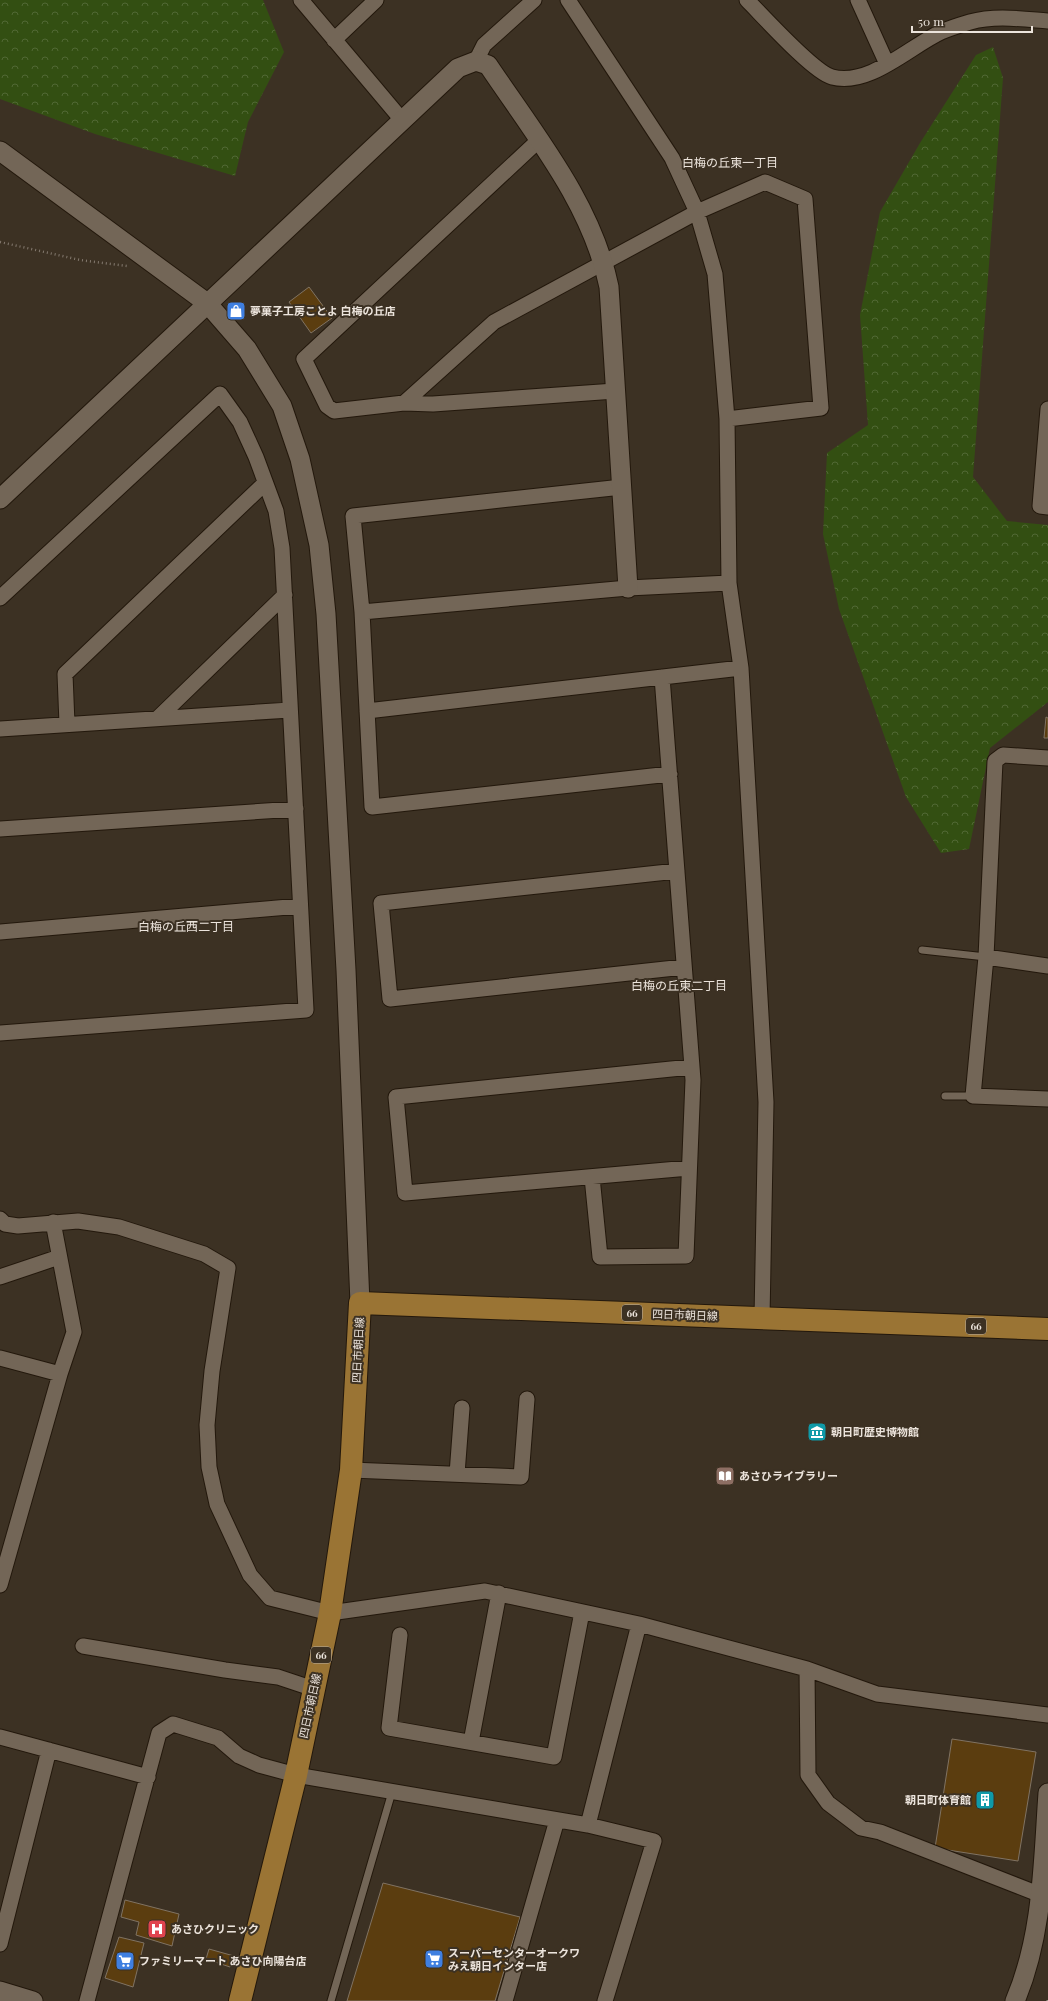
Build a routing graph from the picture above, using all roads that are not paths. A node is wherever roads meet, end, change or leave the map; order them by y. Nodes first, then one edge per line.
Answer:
1 (301, 0) edge
2 (376, 0) edge
3 (534, 0) edge
4 (568, 0) edge
5 (746, 0) edge
6 (858, 0) edge
7 (1048, 21) edge
8 (334, 40) junction
9 (476, 61) junction
10 (887, 64) junction
11 (402, 120) junction
12 (539, 140) junction
13 (0, 151) edge
14 (697, 212) junction
15 (604, 261) junction
16 (207, 303) junction
17 (615, 391) junction
18 (404, 403) junction
19 (1048, 409) edge
20 (728, 419) junction
21 (264, 483) junction
22 (622, 487) junction
23 (0, 499) edge
24 (1048, 507) edge
25 (729, 583) junction
26 (628, 588) junction
27 (285, 595) junction
28 (0, 598) edge
29 (362, 612) junction
30 (741, 668) junction
31 (662, 677) junction
32 (290, 710) junction
33 (367, 711) junction
34 (157, 719) junction
35 (67, 724) junction
36 (0, 729) edge
37 (1048, 758) edge
38 (670, 774) junction
39 (296, 809) junction
40 (0, 829) edge
41 (677, 871) junction
42 (300, 906) junction
43 (0, 932) edge
44 (922, 950) dead end
45 (986, 957) junction
46 (1048, 966) edge
47 (684, 967) junction
48 (0, 1033) edge
49 (691, 1067) junction
50 (945, 1096) dead end
51 (973, 1096) junction
52 (1048, 1099) edge
53 (689, 1168) junction
54 (592, 1177) junction
55 (0, 1220) edge
56 (53, 1222) junction
57 (59, 1257) junction
58 (0, 1277) edge
59 (360, 1303) junction
60 (762, 1318) junction
61 (1048, 1329) edge
62 (0, 1358) edge
63 (60, 1374) junction
64 (527, 1399) dead end
65 (462, 1408) dead end
66 (351, 1470) junction
67 (457, 1474) junction
68 (0, 1585) edge
69 (499, 1593) junction
70 (582, 1612) junction
71 (330, 1613) junction
72 (639, 1624) junction
73 (400, 1634) dead end
74 (83, 1646) dead end
75 (807, 1669) junction
76 (314, 1689) junction
77 (1048, 1715) edge
78 (0, 1738) edge
79 (471, 1742) junction
80 (49, 1750) junction
81 (296, 1775) junction
82 (148, 1777) junction
83 (392, 1792) junction
84 (1048, 1793) edge
85 (557, 1820) junction
86 (588, 1825) junction
87 (1040, 1895) junction
88 (0, 1944) edge
89 (0, 1991) edge
90 (33, 2001) edge
91 (87, 2001) edge
92 (240, 2001) edge
93 (331, 2001) edge
94 (505, 2001) edge
95 (605, 2001) edge
96 (1016, 2001) edge

1 - 8 street
2 - 8 street
3 - 9 street
4 - 14 street
5 - 10 street
6 - 10 street
7 - 10 street
8 - 11 street
9 - 11 street
9 - 12 street
11 - 16 street
12 - 15 street
12 - 18 street
13 - 16 street
14 - 15 street
14 - 20 street
14 - 20 street
15 - 17 street
15 - 18 street
16 - 23 street
16 - 59 street
17 - 18 street
17 - 22 street
19 - 24 street
20 - 25 street
21 - 27 street
21 - 28 street
21 - 35 street
22 - 26 street
22 - 29 street
25 - 26 street
25 - 30 street
26 - 29 street
27 - 32 street
27 - 34 street
29 - 33 street
30 - 31 street
30 - 60 street
31 - 33 street
31 - 38 street
32 - 34 street
32 - 39 street
33 - 38 street
34 - 35 street
35 - 36 street
37 - 45 street
38 - 41 street
39 - 40 street
39 - 42 street
41 - 47 street
41 - 47 street
42 - 43 street
42 - 48 street
44 - 45 lane
45 - 46 street
45 - 51 street
47 - 49 street
49 - 53 street
49 - 54 street
50 - 51 lane
51 - 52 street
53 - 54 street
53 - 54 street
55 - 56 street
56 - 57 street
56 - 71 street
57 - 58 street
57 - 63 street
59 - 60 main road, 四日市朝日線 / 66
59 - 66 main road, 四日市朝日線 / 66
60 - 61 main road, 四日市朝日線 / 66
62 - 63 street
63 - 68 street
64 - 67 street
65 - 67 street
66 - 67 street
66 - 71 main road, 四日市朝日線 / 66
69 - 70 street
69 - 71 street
69 - 79 street
70 - 72 street
70 - 79 street
71 - 76 main road, 四日市朝日線 / 66
72 - 75 street
72 - 86 street
73 - 79 street
74 - 76 street
75 - 77 street
75 - 87 street
76 - 81 main road, 四日市朝日線 / 66
78 - 80 street
80 - 82 street
80 - 88 street
81 - 82 street
81 - 83 street
81 - 92 main road, 四日市朝日線 / 66
82 - 91 street
83 - 85 street
83 - 93 lane
84 - 87 street
85 - 86 street
85 - 94 street
86 - 95 street
87 - 96 street
89 - 90 street

